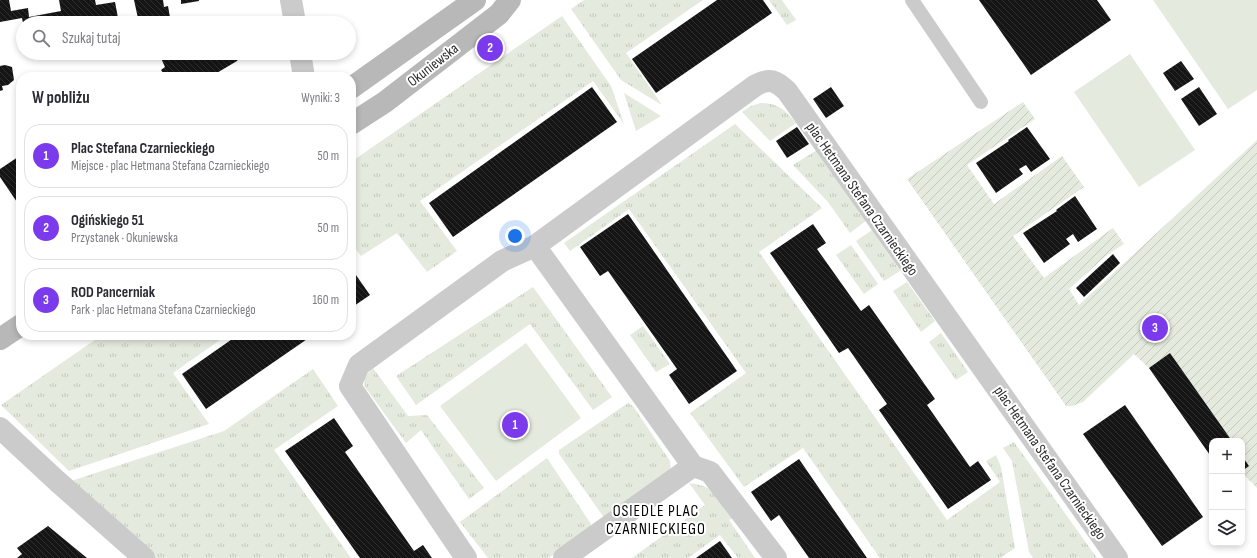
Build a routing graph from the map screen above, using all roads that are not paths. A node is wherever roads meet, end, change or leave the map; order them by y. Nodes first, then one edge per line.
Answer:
1 (291, 0) edge
2 (475, 0) edge
3 (510, 0) edge
4 (912, 0) edge
5 (294, 16) edge
6 (301, 60) edge
7 (303, 72) edge
8 (356, 84) edge
9 (981, 102) dead end
10 (356, 121) edge
11 (535, 246) junction
12 (16, 328) edge
13 (0, 339) edge
14 (0, 428) edge
15 (693, 466) junction
16 (144, 558) edge
17 (466, 558) edge
18 (564, 558) edge
19 (776, 558) edge
20 (1117, 558) edge

1 - 5 street
2 - 8 main road, Okuniewska
3 - 10 main road, Okuniewska
4 - 9 lane
6 - 7 street
11 - 15 street
11 - 17 street, plac Hetmana Stefana Czarnieckiego
11 - 20 street, plac Hetmana Stefana Czarnieckiego
12 - 13 main road
14 - 16 street
15 - 18 street
15 - 19 street

